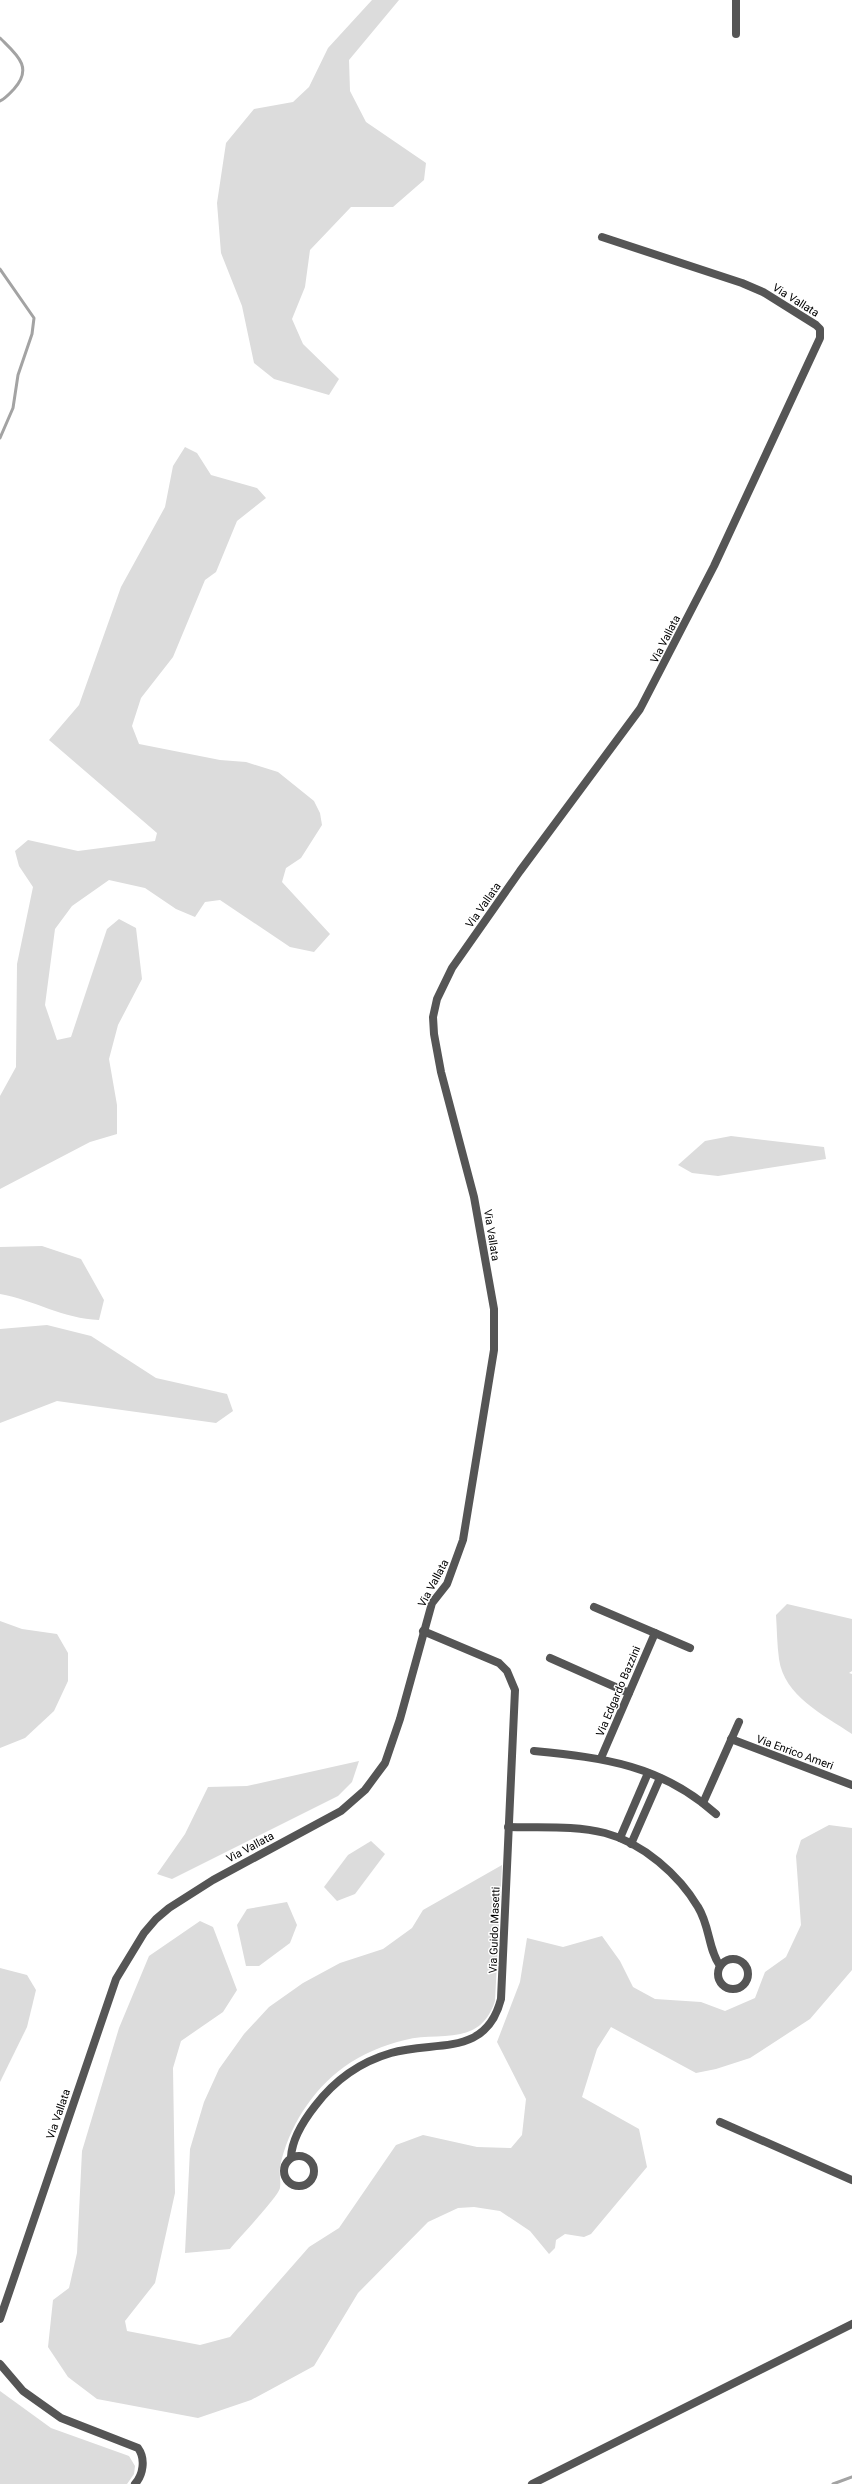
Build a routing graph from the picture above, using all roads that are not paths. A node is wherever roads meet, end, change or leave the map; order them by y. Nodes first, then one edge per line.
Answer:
1 (736, 0) edge
2 (736, 34) dead end
3 (602, 237) dead end
4 (594, 1607) dead end
5 (423, 1631) junction
6 (654, 1633) junction
7 (690, 1648) dead end
8 (550, 1658) dead end
9 (629, 1693) junction
10 (739, 1722) dead end
11 (731, 1739) junction
12 (534, 1751) dead end
13 (601, 1758) junction
14 (648, 1773) junction
15 (660, 1778) junction
16 (852, 1785) edge
17 (704, 1803) junction
18 (716, 1814) dead end
19 (508, 1826) junction
20 (620, 1838) junction
21 (631, 1844) junction
22 (720, 1966) dead end
23 (720, 2122) dead end
24 (291, 2158) dead end
25 (852, 2180) edge
26 (0, 2320) edge
27 (852, 2324) edge
28 (0, 2364) edge
29 (135, 2484) edge
30 (532, 2484) edge

1 - 2 street
3 - 5 street, Via Vallata
4 - 6 street
5 - 19 street, Via Guido Masetti
5 - 26 street, Via Vallata
6 - 7 street
6 - 9 street, Via Edgardo Bazzini
8 - 9 street
9 - 13 street, Via Edgardo Bazzini
10 - 11 street
11 - 16 street, Via Enrico Ameri
11 - 17 street
12 - 13 street
13 - 14 street
14 - 15 street
14 - 20 street
15 - 17 street
15 - 21 street
17 - 18 street
19 - 20 street
19 - 24 street, Via Guido Masetti
20 - 21 street
21 - 22 street
23 - 25 street
27 - 30 street
28 - 29 street

